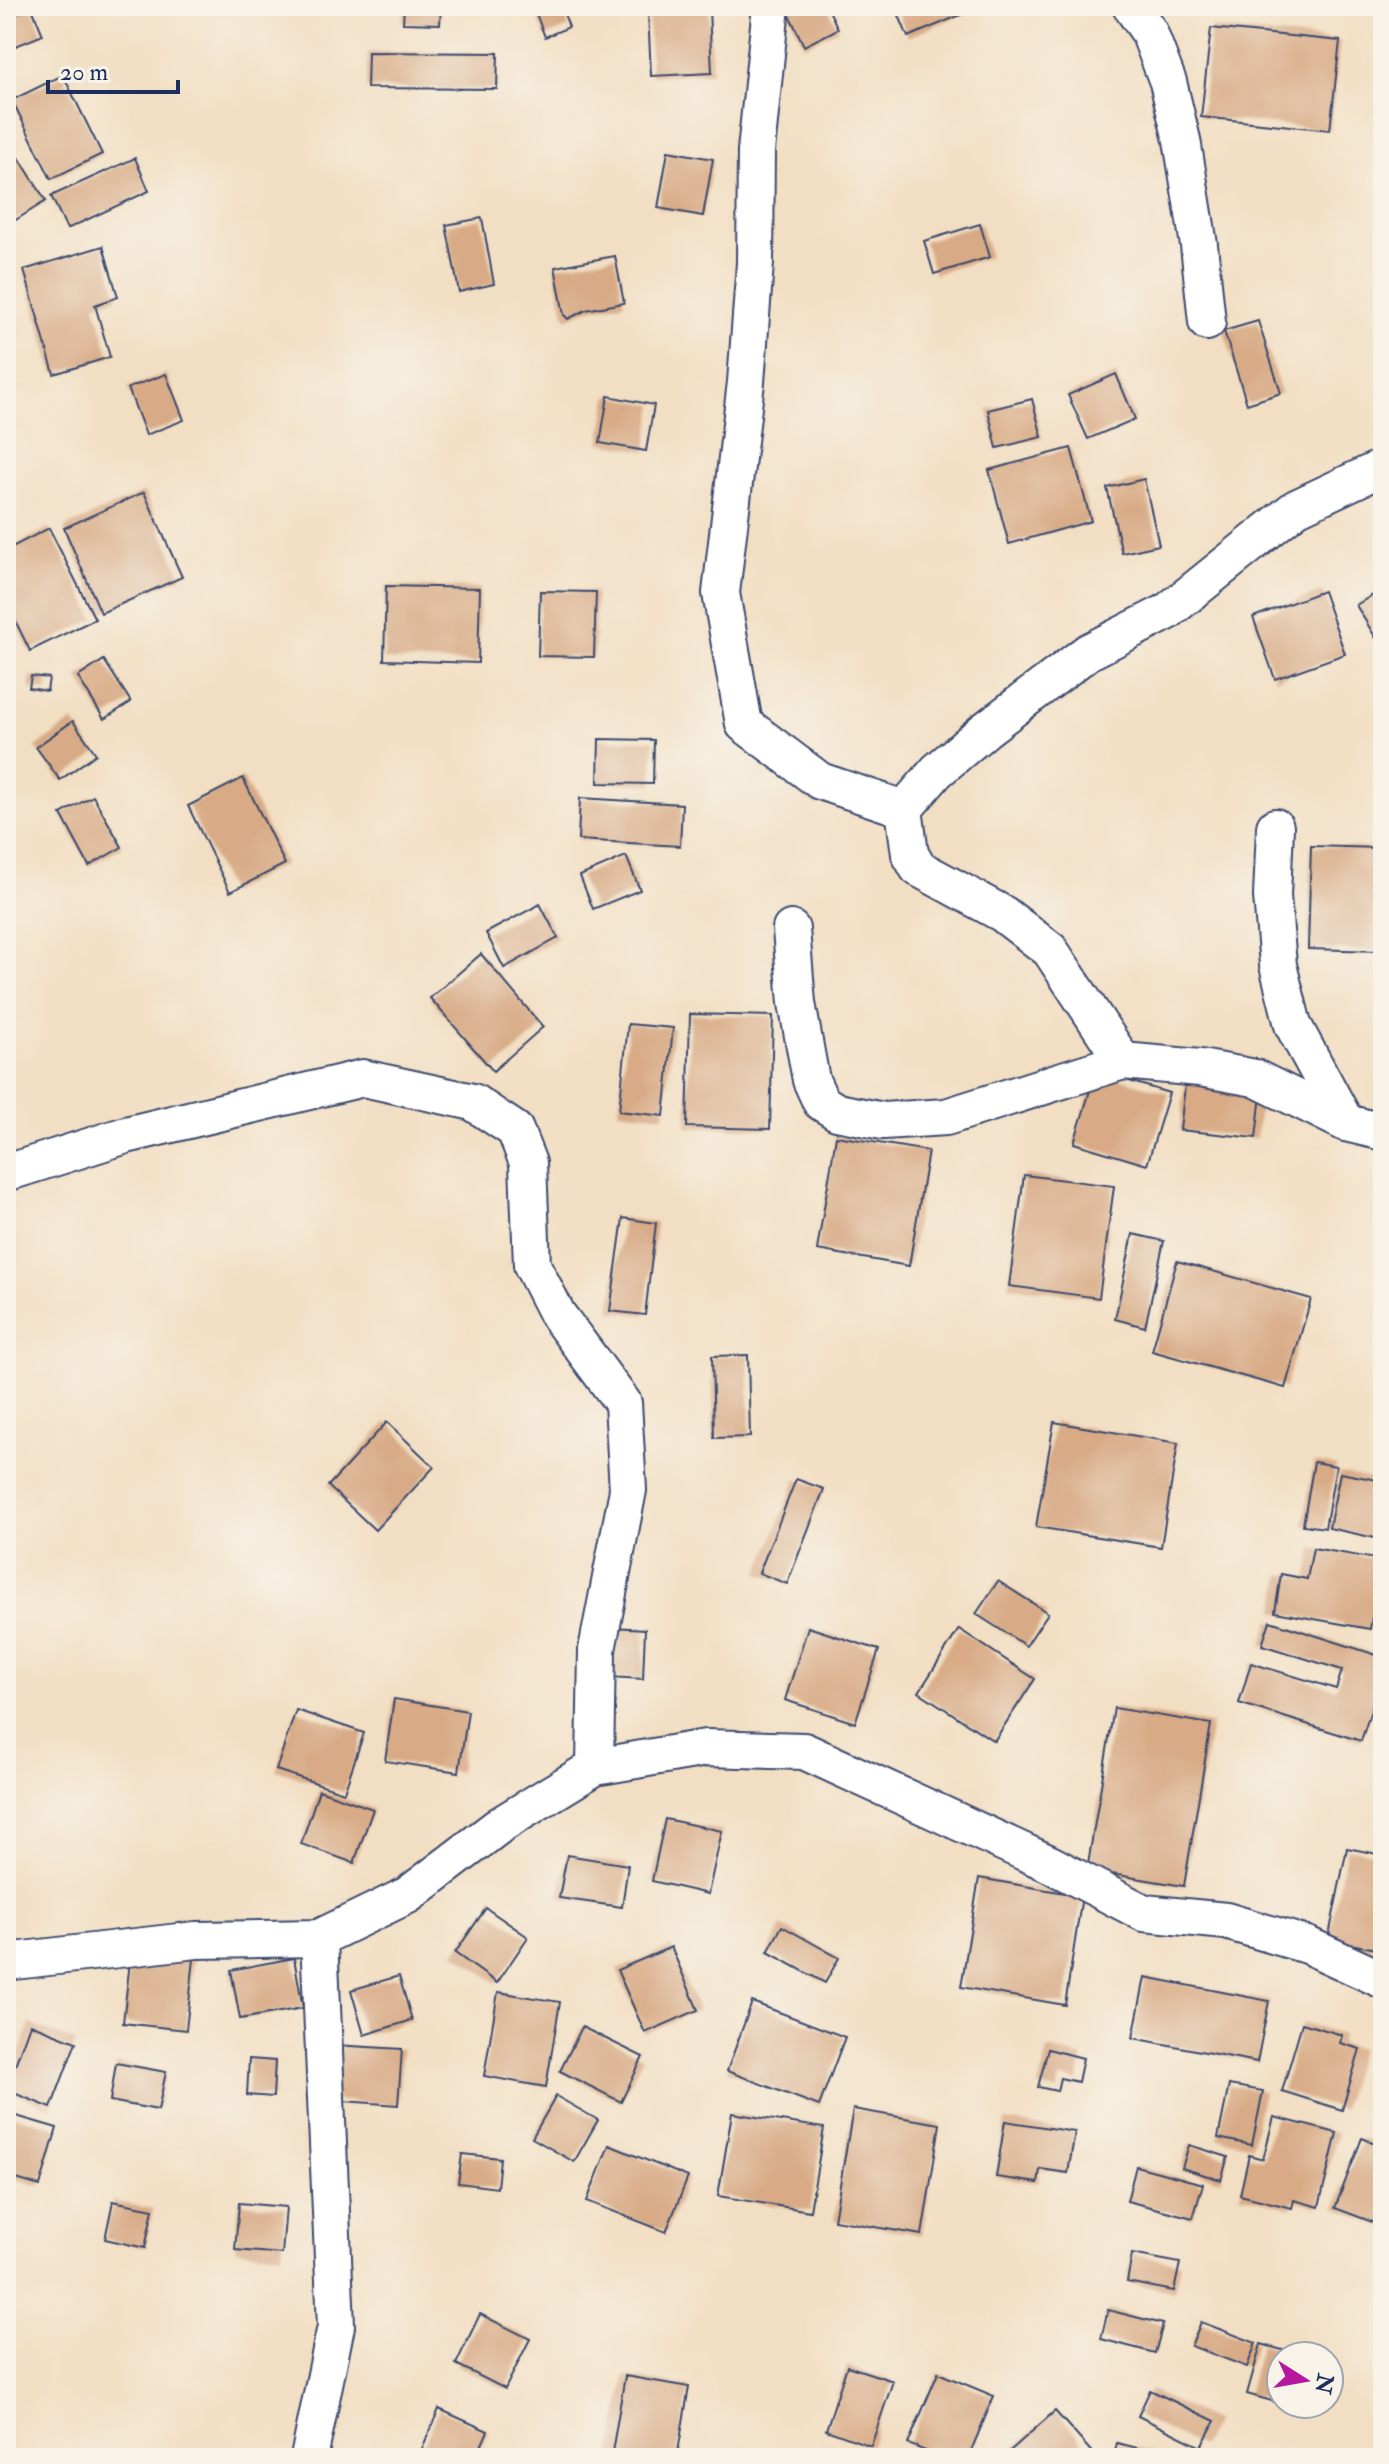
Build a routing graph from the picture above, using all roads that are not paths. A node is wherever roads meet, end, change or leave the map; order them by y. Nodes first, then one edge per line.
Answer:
1 (771, 6) edge
2 (1131, 6) edge
3 (1207, 322) dead end
4 (1383, 467) edge
5 (904, 809) junction
6 (1275, 827) dead end
7 (791, 929) dead end
8 (1123, 1061) junction
9 (1346, 1123) junction
10 (1383, 1132) edge
11 (6, 1173) edge
12 (595, 1767) junction
13 (319, 1938) junction
14 (6, 1962) edge
15 (1383, 1980) edge
16 (309, 2458) edge

1 - 5 street
2 - 3 street
4 - 5 street
5 - 8 street
6 - 9 street
7 - 8 street
8 - 9 street
9 - 10 street
11 - 12 street
12 - 13 street
12 - 15 street
13 - 14 street
13 - 16 street

